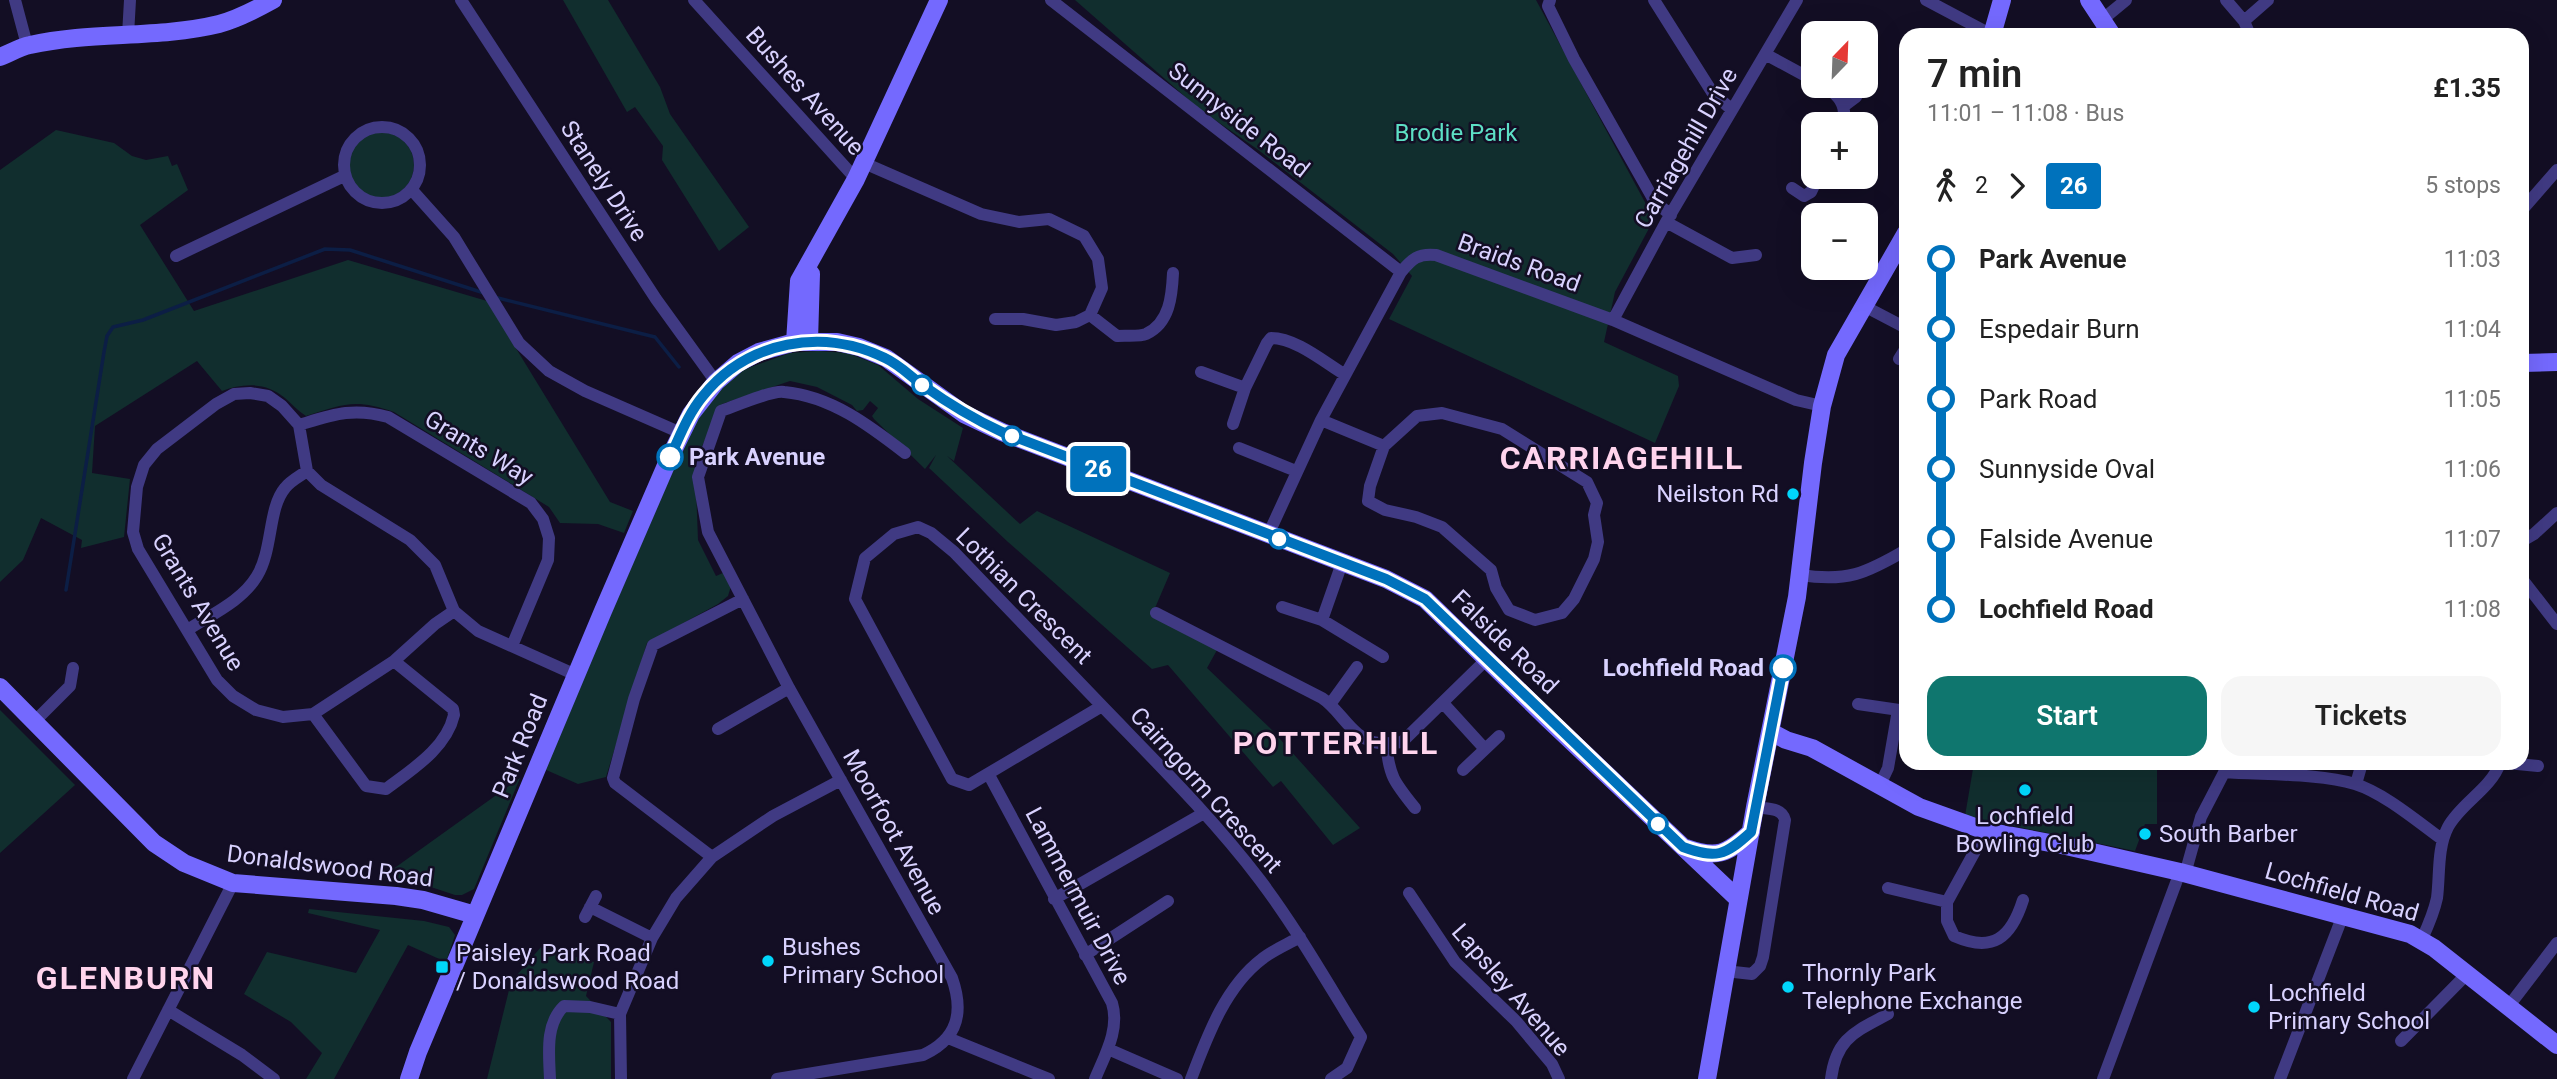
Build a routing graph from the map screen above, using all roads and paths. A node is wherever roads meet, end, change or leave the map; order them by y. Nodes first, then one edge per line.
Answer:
1 (15, 0) edge
2 (130, 0) edge
3 (273, 0) edge
4 (461, 0) edge
5 (694, 0) edge
6 (939, 0) edge
7 (1051, 0) edge
8 (1550, 0) edge
9 (1654, 0) edge
10 (1797, 0) edge
11 (1926, 0) edge
12 (2002, 0) edge
13 (2089, 0) edge
14 (2126, 0) edge
15 (2226, 0) edge
16 (2268, 0) edge
17 (2102, 19) junction
18 (2244, 21) junction
19 (1979, 28) edge
20 (1994, 28) edge
21 (2108, 28) edge
22 (2247, 28) edge
23 (128, 34) junction
24 (27, 45) junction
25 (1765, 54) junction
26 (0, 57) edge
27 (1801, 74) edge
28 (1838, 98) edge
29 (1855, 98) edge
30 (1844, 106) junction
31 (1732, 110) junction
32 (1845, 112) edge
33 (2557, 170) edge
34 (860, 171) junction
35 (344, 176) junction
36 (1792, 188) dead end
37 (1812, 189) edge
38 (412, 190) junction
39 (2529, 202) edge
40 (1669, 219) junction
41 (1899, 245) edge
42 (1756, 255) dead end
43 (176, 256) dead end
44 (1401, 272) junction
45 (1173, 273) dead end
46 (1864, 306) junction
47 (1090, 315) junction
48 (995, 319) dead end
49 (1613, 320) junction
50 (1899, 324) edge
51 (802, 342) junction
52 (2557, 362) edge
53 (2529, 363) edge
54 (1201, 372) dead end
55 (1344, 374) junction
56 (716, 382) junction
57 (1245, 388) junction
58 (1822, 406) junction
59 (1321, 420) junction
60 (299, 425) junction
61 (1233, 425) dead end
62 (681, 433) junction
63 (1384, 446) junction
64 (1239, 448) dead end
65 (905, 453) dead end
66 (307, 471) junction
67 (1296, 471) junction
68 (2557, 513) edge
69 (1268, 535) junction
70 (2529, 537) edge
71 (1899, 554) edge
72 (1342, 563) junction
73 (1800, 575) junction
74 (2529, 588) edge
75 (743, 598) junction
76 (1282, 607) dead end
77 (454, 611) junction
78 (1156, 613) dead end
79 (1322, 620) junction
80 (2557, 624) edge
81 (188, 629) junction
82 (512, 646) junction
83 (1383, 657) dead end
84 (1487, 659) junction
85 (394, 661) junction
86 (73, 667) dead end
87 (1357, 667) dead end
88 (576, 675) junction
89 (0, 687) edge
90 (789, 688) junction
91 (1331, 703) junction
92 (1443, 703) junction
93 (1858, 704) dead end
94 (1102, 706) junction
95 (1899, 710) edge
96 (313, 714) junction
97 (35, 721) junction
98 (1899, 722) edge
99 (718, 729) dead end
100 (1771, 732) junction
101 (1499, 736) dead end
102 (1386, 743) junction
103 (1484, 748) junction
104 (2529, 765) edge
105 (2538, 766) dead end
106 (1463, 770) dead end
107 (2226, 770) edge
108 (2246, 770) edge
109 (2360, 770) edge
110 (2496, 770) edge
111 (989, 775) junction
112 (841, 780) junction
113 (2356, 784) junction
114 (1880, 785) junction
115 (1755, 807) junction
116 (1415, 808) dead end
117 (1204, 813) junction
118 (1986, 831) junction
119 (1751, 832) junction
120 (2443, 840) junction
121 (1683, 847) junction
122 (712, 857) junction
123 (2182, 873) junction
124 (233, 883) junction
125 (1888, 888) dead end
126 (1409, 893) dead end
127 (1054, 899) junction
128 (1738, 899) junction
129 (2024, 900) dead end
130 (1168, 901) dead end
131 (1947, 902) junction
132 (590, 906) dead end
133 (475, 915) junction
134 (2343, 915) junction
135 (652, 937) junction
136 (1300, 937) junction
137 (2422, 939) junction
138 (2557, 943) edge
139 (1085, 955) junction
140 (1725, 971) junction
141 (2467, 974) junction
142 (2508, 1007) junction
143 (169, 1010) junction
144 (620, 1014) junction
145 (1888, 1014) dead end
146 (948, 1038) junction
147 (2401, 1041) dead end
148 (2557, 1045) edge
149 (1108, 1049) junction
150 (134, 1079) edge
151 (274, 1079) edge
152 (409, 1079) edge
153 (550, 1079) edge
154 (621, 1079) edge
155 (777, 1079) edge
156 (1049, 1079) edge
157 (1095, 1079) edge
158 (1177, 1079) edge
159 (1191, 1079) edge
160 (1331, 1079) edge
161 (1559, 1079) edge
162 (1711, 1079) edge
163 (1831, 1079) edge
164 (2103, 1079) edge
165 (2280, 1079) edge

1 - 24 street
2 - 23 street
3 - 23 street
4 - 56 street, Stanely Drive
5 - 34 street, Bushes Avenue
6 - 34 street
7 - 44 street, Sunnyside Road
8 - 40 street
9 - 31 street
10 - 25 street, Carriagehill Drive
11 - 19 street
12 - 20 street
13 - 17 street
14 - 17 street
15 - 18 street
16 - 18 street
17 - 21 street
18 - 22 street
23 - 24 street
24 - 26 street
25 - 27 street
25 - 31 street, Carriagehill Drive
28 - 30 street
29 - 30 street
30 - 32 street
31 - 40 street, Carriagehill Drive
33 - 39 street
34 - 47 street
34 - 51 street
35 - 38 street
35 - 38 street
35 - 43 street
36 - 37 street
38 - 62 street
40 - 42 street
40 - 49 street, Carriagehill Drive
41 - 46 street
44 - 49 street, Braids Road
44 - 55 street, Braids Road
45 - 47 street
46 - 50 street
46 - 58 street
47 - 48 street
49 - 58 street, Braids Road
51 - 56 street, Park Road
51 - 69 street, Falside Road
52 - 53 street
54 - 57 street
55 - 57 street
55 - 59 street, Braids Road
56 - 62 street, Park Road
57 - 61 street
58 - 73 street
59 - 63 street
59 - 67 street, Braids Road
60 - 66 street
60 - 81 street, Grants Avenue
60 - 82 street, Grants Way
62 - 88 street, Park Road
63 - 63 street
64 - 67 street
65 - 75 street, Moorfoot Avenue
66 - 77 street
66 - 81 street
67 - 69 street, Braids Road
68 - 70 street
69 - 72 street, Falside Road
71 - 73 street
72 - 79 street
72 - 84 street, Falside Road
73 - 100 street
74 - 80 street
75 - 90 street, Moorfoot Avenue
75 - 122 street
76 - 79 street
77 - 82 street
77 - 85 street
78 - 91 street
79 - 83 street
81 - 96 street, Grants Avenue
82 - 88 street
84 - 92 street
84 - 121 street, Falside Road
85 - 96 street
85 - 96 street
86 - 97 street
87 - 91 street
88 - 133 street, Park Road
89 - 97 street, Donaldswood Road
90 - 99 street
90 - 112 street, Moorfoot Avenue
91 - 102 street
92 - 102 street
92 - 103 street
93 - 95 street
94 - 111 street, Lothian Crescent
94 - 111 street, Lothian Crescent
94 - 117 street, Cairngorm Crescent
97 - 124 street, Donaldswood Road
98 - 114 street
100 - 114 street, Lochfield Road
100 - 115 street
101 - 103 street
102 - 116 street
103 - 106 street
104 - 105 street
107 - 123 street
108 - 113 street
109 - 113 street
110 - 120 street
111 - 127 street, Lammermuir Drive
112 - 122 street
112 - 146 street, Moorfoot Avenue
113 - 120 street
114 - 118 street, Lochfield Road
115 - 119 street
115 - 140 street
117 - 127 street
117 - 136 street, Cairngorm Crescent
118 - 123 street, Lochfield Road
118 - 131 street
119 - 121 street
119 - 128 street
120 - 137 street
121 - 128 street, Falside Road
122 - 135 street
123 - 134 street, Lochfield Road
123 - 164 street
124 - 133 street, Donaldswood Road
124 - 143 street
125 - 131 street
126 - 161 street, Lapsley Avenue
127 - 139 street, Lammermuir Drive
128 - 140 street
129 - 131 street
130 - 139 street
132 - 135 street
133 - 152 street, Park Road
134 - 137 street, Lochfield Road
134 - 165 street
135 - 144 street
136 - 159 street
136 - 160 street, Cairngorm Crescent
137 - 141 street, Lochfield Road
138 - 142 street
139 - 149 street, Lammermuir Drive
140 - 162 street
141 - 142 street, Lochfield Road
141 - 147 street
142 - 148 street, Lochfield Road
143 - 150 street
143 - 151 street
144 - 153 street
144 - 154 street
145 - 163 street
146 - 155 street
146 - 156 street
149 - 157 street, Lammermuir Drive
149 - 158 street

